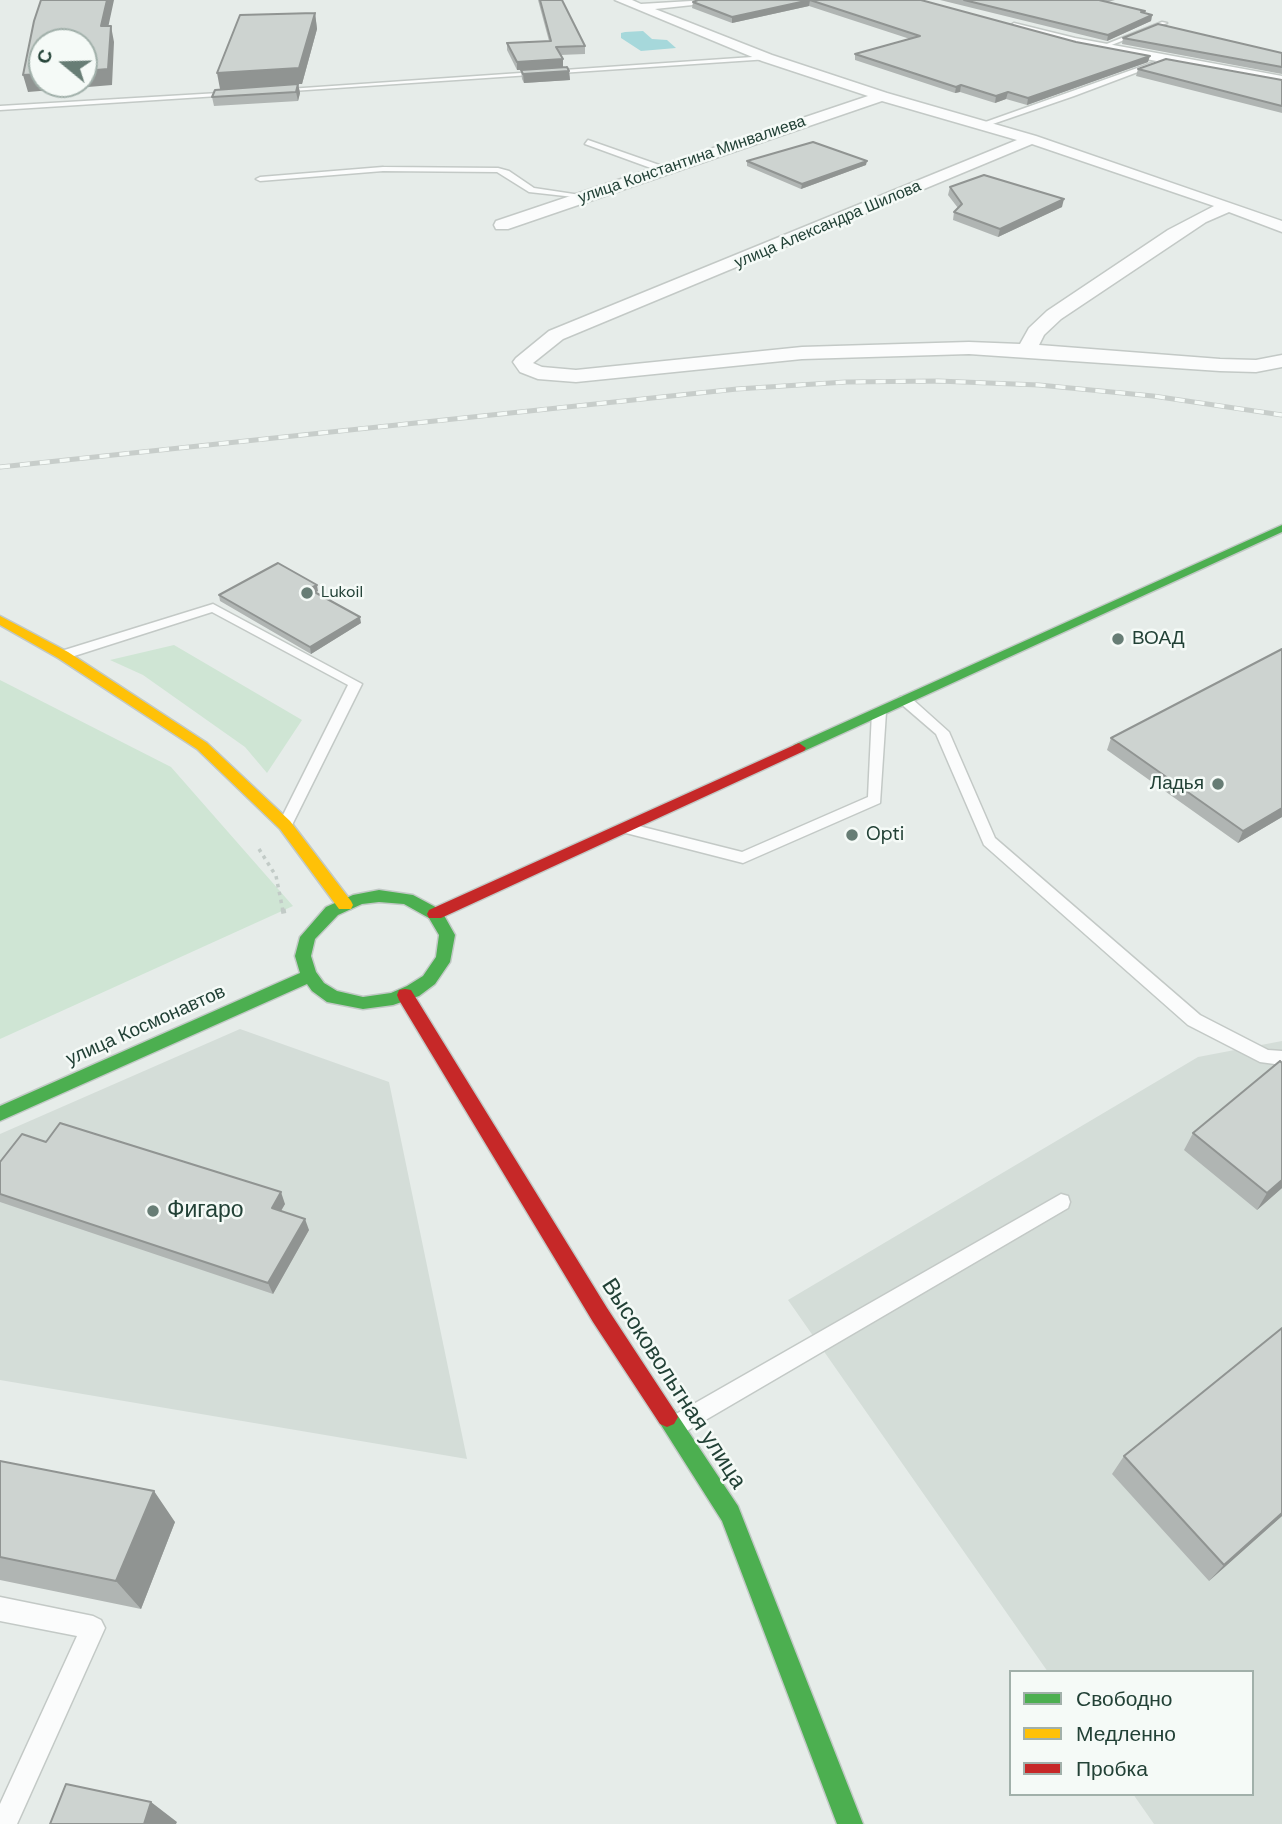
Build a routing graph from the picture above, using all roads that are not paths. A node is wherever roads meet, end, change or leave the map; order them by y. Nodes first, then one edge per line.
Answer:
1 (621, 0) edge
2 (702, 0) edge
3 (638, 7) junction
4 (999, 23) edge
5 (1164, 23) edge
6 (1102, 47) junction
7 (767, 58) junction
8 (1167, 60) junction
9 (1282, 80) edge
10 (273, 90) edge
11 (246, 92) edge
12 (882, 96) junction
13 (0, 108) edge
14 (981, 125) junction
15 (1031, 139) junction
16 (588, 142) dead end
17 (662, 169) junction
18 (260, 179) dead end
19 (583, 196) junction
20 (1229, 206) junction
21 (502, 225) dead end
22 (1282, 228) edge
23 (1027, 350) junction
24 (1282, 361) edge
25 (1282, 528) edge
26 (0, 620) edge
27 (63, 655) junction
28 (905, 700) junction
29 (879, 712) junction
30 (285, 825) junction
31 (625, 827) junction
32 (345, 905) junction
33 (435, 914) junction
34 (309, 976) junction
35 (405, 995) junction
36 (1282, 1058) edge
37 (0, 1114) edge
38 (1061, 1202) dead end
39 (675, 1426) junction
40 (0, 1609) edge
41 (4, 1824) edge
42 (850, 1824) edge

1 - 3 street
2 - 3 street
3 - 7 street
4 - 6 street
5 - 6 lane
6 - 8 street
7 - 10 lane
7 - 12 street
8 - 9 street
8 - 14 lane
11 - 13 lane
12 - 14 street
12 - 17 street, улица Константина Минвалиева
14 - 15 street
15 - 20 street
15 - 23 street, улица Александра Шилова
16 - 17 lane
17 - 19 street, улица Константина Минвалиева
18 - 19 lane
19 - 21 street, улица Константина Минвалиева
20 - 22 street
20 - 23 street
23 - 24 street
25 - 28 main road
26 - 27 main road
27 - 30 main road
27 - 30 lane
28 - 29 main road
28 - 36 lane
29 - 31 main road
29 - 31 lane
30 - 32 main road
31 - 33 main road
32 - 33 main road
32 - 34 main road
33 - 35 main road
34 - 35 main road
34 - 37 main road, улица Космонавтов
35 - 39 main road, Высоковольтная улица
38 - 39 lane
39 - 42 main road, Высоковольтная улица
40 - 41 lane

